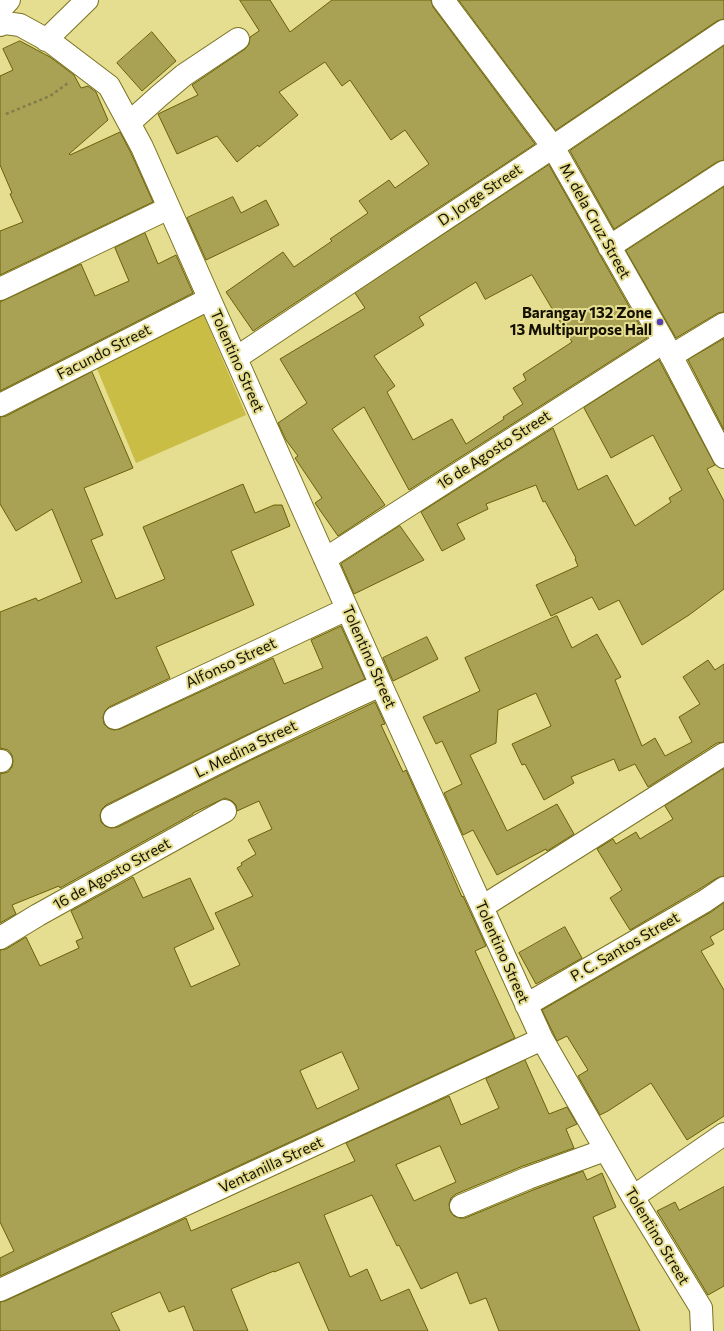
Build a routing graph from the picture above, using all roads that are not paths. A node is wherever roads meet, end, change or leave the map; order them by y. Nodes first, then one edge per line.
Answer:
1 (9, 0) edge
2 (87, 0) edge
3 (443, 0) edge
4 (0, 10) edge
5 (0, 25) edge
6 (724, 31) edge
7 (238, 39) dead end
8 (46, 40) junction
9 (129, 123) junction
10 (553, 147) junction
11 (724, 172) edge
12 (169, 208) junction
13 (609, 248) junction
14 (0, 289) edge
15 (209, 299) junction
16 (724, 324) edge
17 (667, 349) junction
18 (236, 358) junction
19 (0, 405) edge
20 (724, 457) edge
21 (325, 559) junction
22 (347, 608) junction
23 (381, 685) junction
24 (115, 718) dead end
25 (724, 754) edge
26 (226, 811) dead end
27 (112, 816) dead end
28 (724, 888) edge
29 (482, 907) junction
30 (0, 938) edge
31 (526, 1005) junction
32 (542, 1040) junction
33 (724, 1134) edge
34 (605, 1150) junction
35 (633, 1198) junction
36 (461, 1206) dead end
37 (0, 1290) edge
38 (702, 1331) edge

1 - 4 street
2 - 8 street
3 - 10 street, M. dela Cruz Street
5 - 8 street, Tolentino Street
6 - 10 street, D. Jorge Street
7 - 9 street
8 - 9 street, Tolentino Street
9 - 12 street, Tolentino Street
10 - 13 street, M. dela Cruz Street
10 - 18 street, D. Jorge Street
11 - 13 street
12 - 14 street
12 - 15 street, Tolentino Street
13 - 17 street, M. dela Cruz Street
15 - 18 street, Tolentino Street
15 - 19 street, Facundo Street
16 - 17 street, 16 de Agosto Street
17 - 20 street, M. dela Cruz Street
17 - 21 street, 16 de Agosto Street
18 - 21 street, Tolentino Street
21 - 22 street, Tolentino Street
22 - 23 street, Tolentino Street
22 - 24 street, Alfonso Street
23 - 27 street, L. Medina Street
23 - 29 street, Tolentino Street
25 - 29 street
26 - 30 street, 16 de Agosto Street
28 - 31 street, P. C. Santos Street
29 - 31 street, Tolentino Street
31 - 32 street, Tolentino Street
32 - 34 street, Tolentino Street
32 - 37 street, Ventanilla Street
33 - 35 street
34 - 35 street, Tolentino Street
34 - 36 street
35 - 38 street, Tolentino Street

